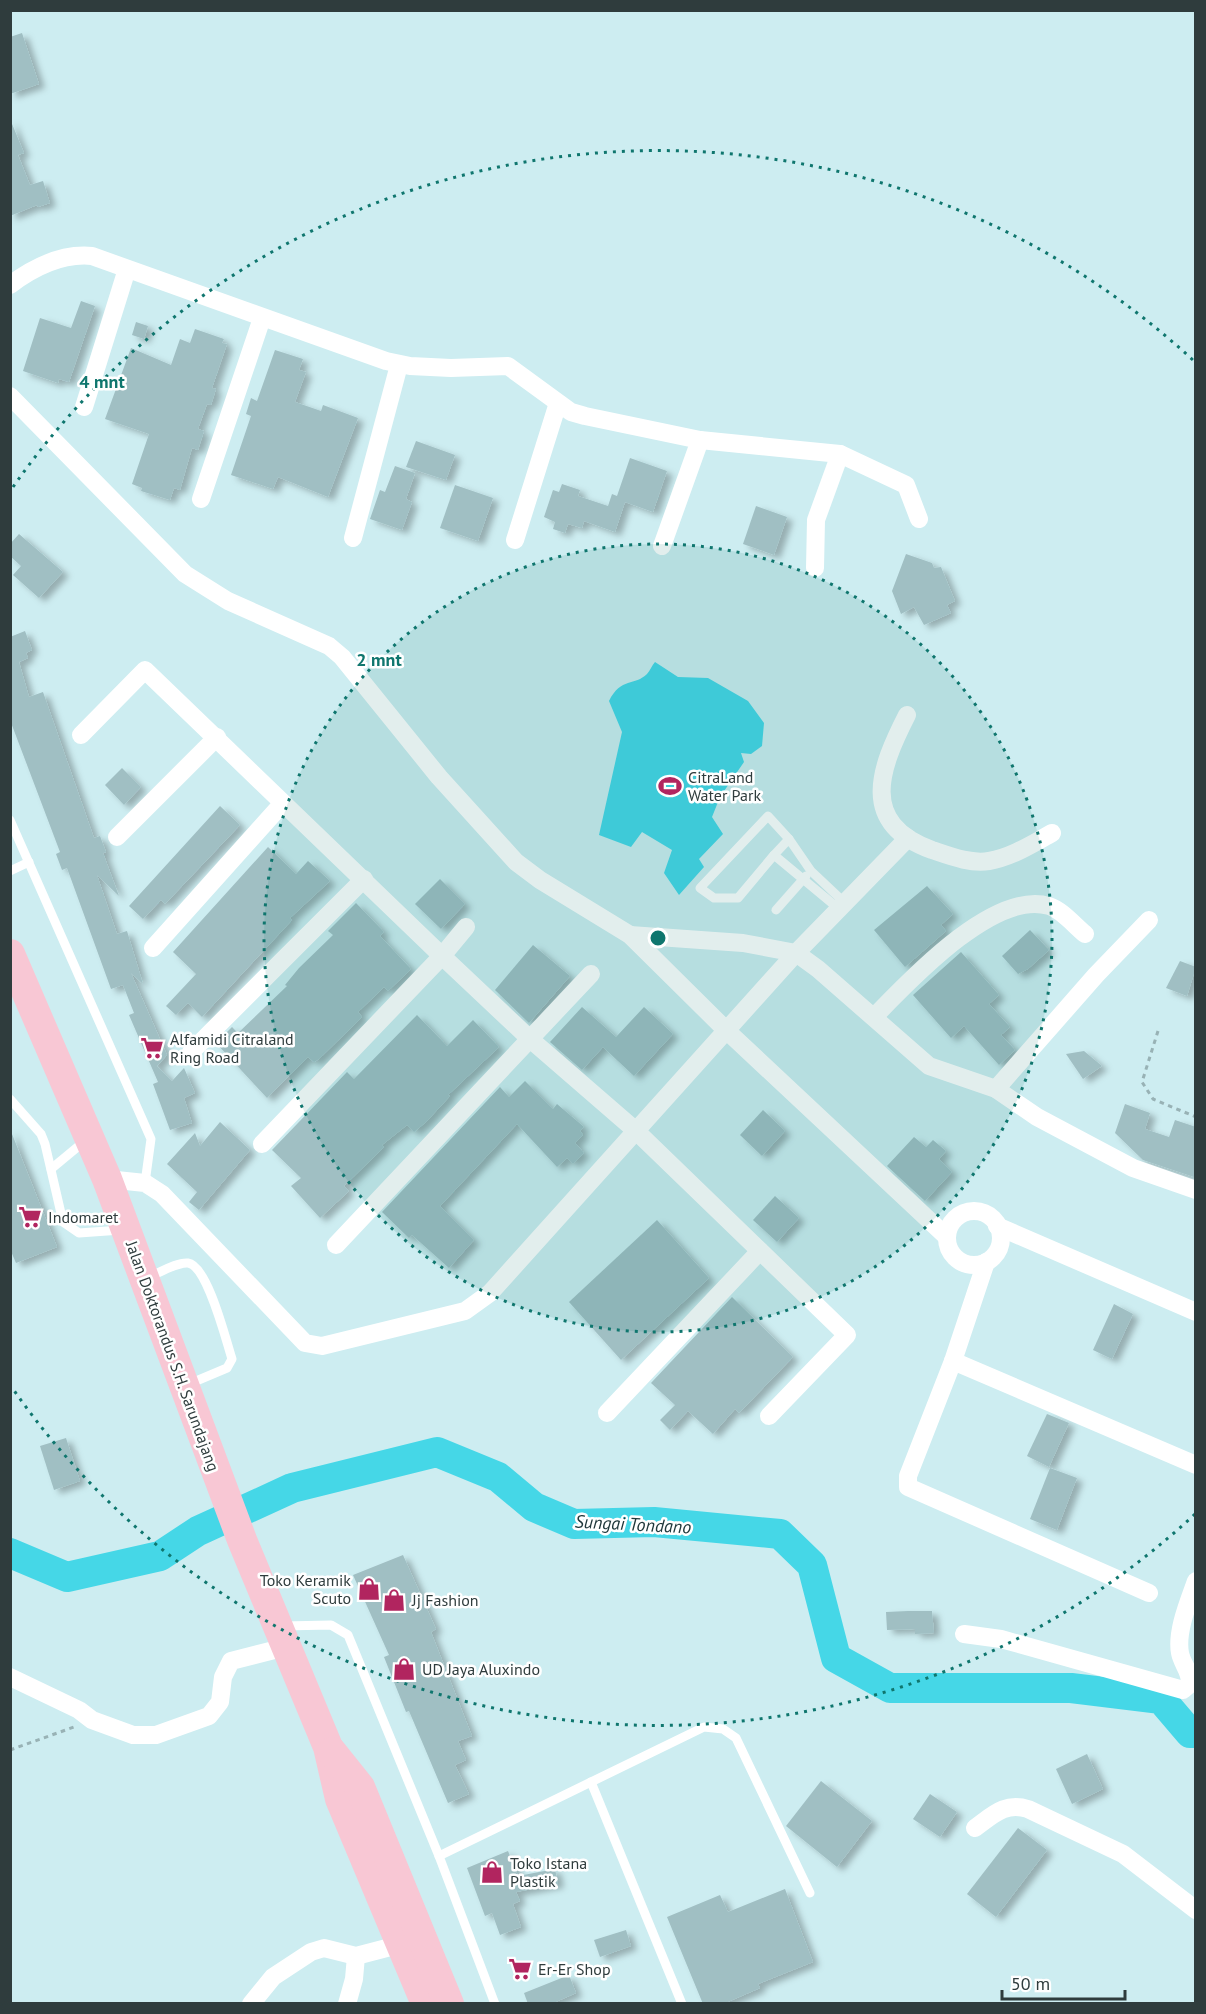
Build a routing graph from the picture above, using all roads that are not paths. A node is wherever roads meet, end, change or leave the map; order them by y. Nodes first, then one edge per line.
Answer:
1 (128, 269) junction
2 (10, 285) edge
3 (262, 318) junction
4 (399, 364) junction
5 (10, 396) edge
6 (558, 403) junction
7 (84, 407) dead end
8 (700, 440) junction
9 (840, 454) junction
10 (201, 499) dead end
11 (919, 519) dead end
12 (353, 538) dead end
13 (515, 540) dead end
14 (662, 546) dead end
15 (815, 568) dead end
16 (907, 715) dead end
17 (81, 735) dead end
18 (217, 737) junction
19 (282, 804) junction
20 (10, 820) edge
21 (1052, 833) dead end
22 (117, 837) dead end
23 (908, 838) junction
24 (789, 839) junction
25 (774, 855) junction
26 (29, 862) junction
27 (10, 871) edge
28 (811, 871) junction
29 (364, 879) junction
30 (803, 879) junction
31 (842, 906) junction
32 (776, 910) dead end
33 (1149, 920) dead end
34 (466, 927) dead end
35 (630, 934) junction
36 (1085, 934) dead end
37 (153, 948) dead end
38 (796, 953) junction
39 (10, 954) edge
40 (442, 956) junction
41 (591, 974) dead end
42 (874, 1017) junction
43 (727, 1031) junction
44 (530, 1039) junction
45 (191, 1052) dead end
46 (996, 1089) junction
47 (10, 1099) edge
48 (635, 1130) junction
49 (89, 1137) junction
50 (262, 1144) dead end
51 (51, 1169) junction
52 (107, 1179) junction
53 (145, 1183) junction
54 (1196, 1190) edge
55 (997, 1226) junction
56 (126, 1230) junction
57 (947, 1238) junction
58 (336, 1245) dead end
59 (760, 1251) junction
60 (986, 1262) junction
61 (145, 1279) junction
62 (1196, 1312) edge
63 (953, 1361) junction
64 (184, 1386) junction
65 (607, 1413) dead end
66 (769, 1416) dead end
67 (1196, 1465) edge
68 (1196, 1581) edge
69 (1149, 1593) dead end
70 (964, 1634) dead end
71 (282, 1636) junction
72 (10, 1677) edge
73 (328, 1748) junction
74 (591, 1782) junction
75 (975, 1828) dead end
76 (439, 1856) junction
77 (810, 1893) dead end
78 (1196, 1910) edge
79 (402, 1944) junction
80 (356, 1956) junction
81 (251, 2004) edge
82 (347, 2004) edge
83 (426, 2004) edge
84 (449, 2004) edge
85 (495, 2004) edge
86 (682, 2004) edge

1 - 2 street
1 - 3 street
1 - 7 street
3 - 4 street
3 - 10 street
4 - 6 street
4 - 12 street
5 - 35 street
6 - 8 street
6 - 13 street
8 - 9 street
8 - 14 street
9 - 11 street
9 - 15 street
16 - 23 street
17 - 18 street
18 - 19 street
18 - 22 street
19 - 29 street
19 - 37 street
20 - 26 lane
21 - 23 street
23 - 31 street
24 - 25 lane
24 - 25 lane
24 - 28 lane
25 - 30 lane
26 - 27 lane
26 - 53 lane
28 - 30 lane
28 - 31 lane
29 - 40 street
29 - 45 street
30 - 31 lane
30 - 32 lane
31 - 38 street
33 - 46 street
34 - 40 street
35 - 38 street
35 - 43 street
36 - 42 street
38 - 42 street
38 - 43 street
39 - 49 highway, Jalan Doktorandus S.H. Sarundajang
40 - 44 street
40 - 50 street
41 - 44 street
42 - 46 street
43 - 48 street
43 - 57 street
44 - 48 street
44 - 58 street
46 - 54 street
47 - 51 lane
48 - 53 street
48 - 59 street
49 - 51 lane
49 - 52 highway, Jalan Doktorandus S.H. Sarundajang
51 - 56 lane
52 - 53 street
52 - 56 highway, Jalan Doktorandus S.H. Sarundajang
55 - 57 street
55 - 60 street
55 - 62 street
56 - 61 highway, Jalan Doktorandus S.H. Sarundajang
57 - 60 street
59 - 65 street
59 - 66 street
60 - 63 street
61 - 64 highway, Jalan Doktorandus S.H. Sarundajang
61 - 64 lane
63 - 67 street
63 - 69 street
64 - 71 highway, Jalan Doktorandus S.H. Sarundajang
68 - 70 street
71 - 72 street
71 - 73 highway
71 - 76 lane
73 - 79 highway
73 - 84 highway
74 - 76 lane
74 - 77 lane
74 - 86 lane
75 - 78 street
76 - 85 lane
79 - 80 street
79 - 83 highway
80 - 81 street
80 - 82 street

